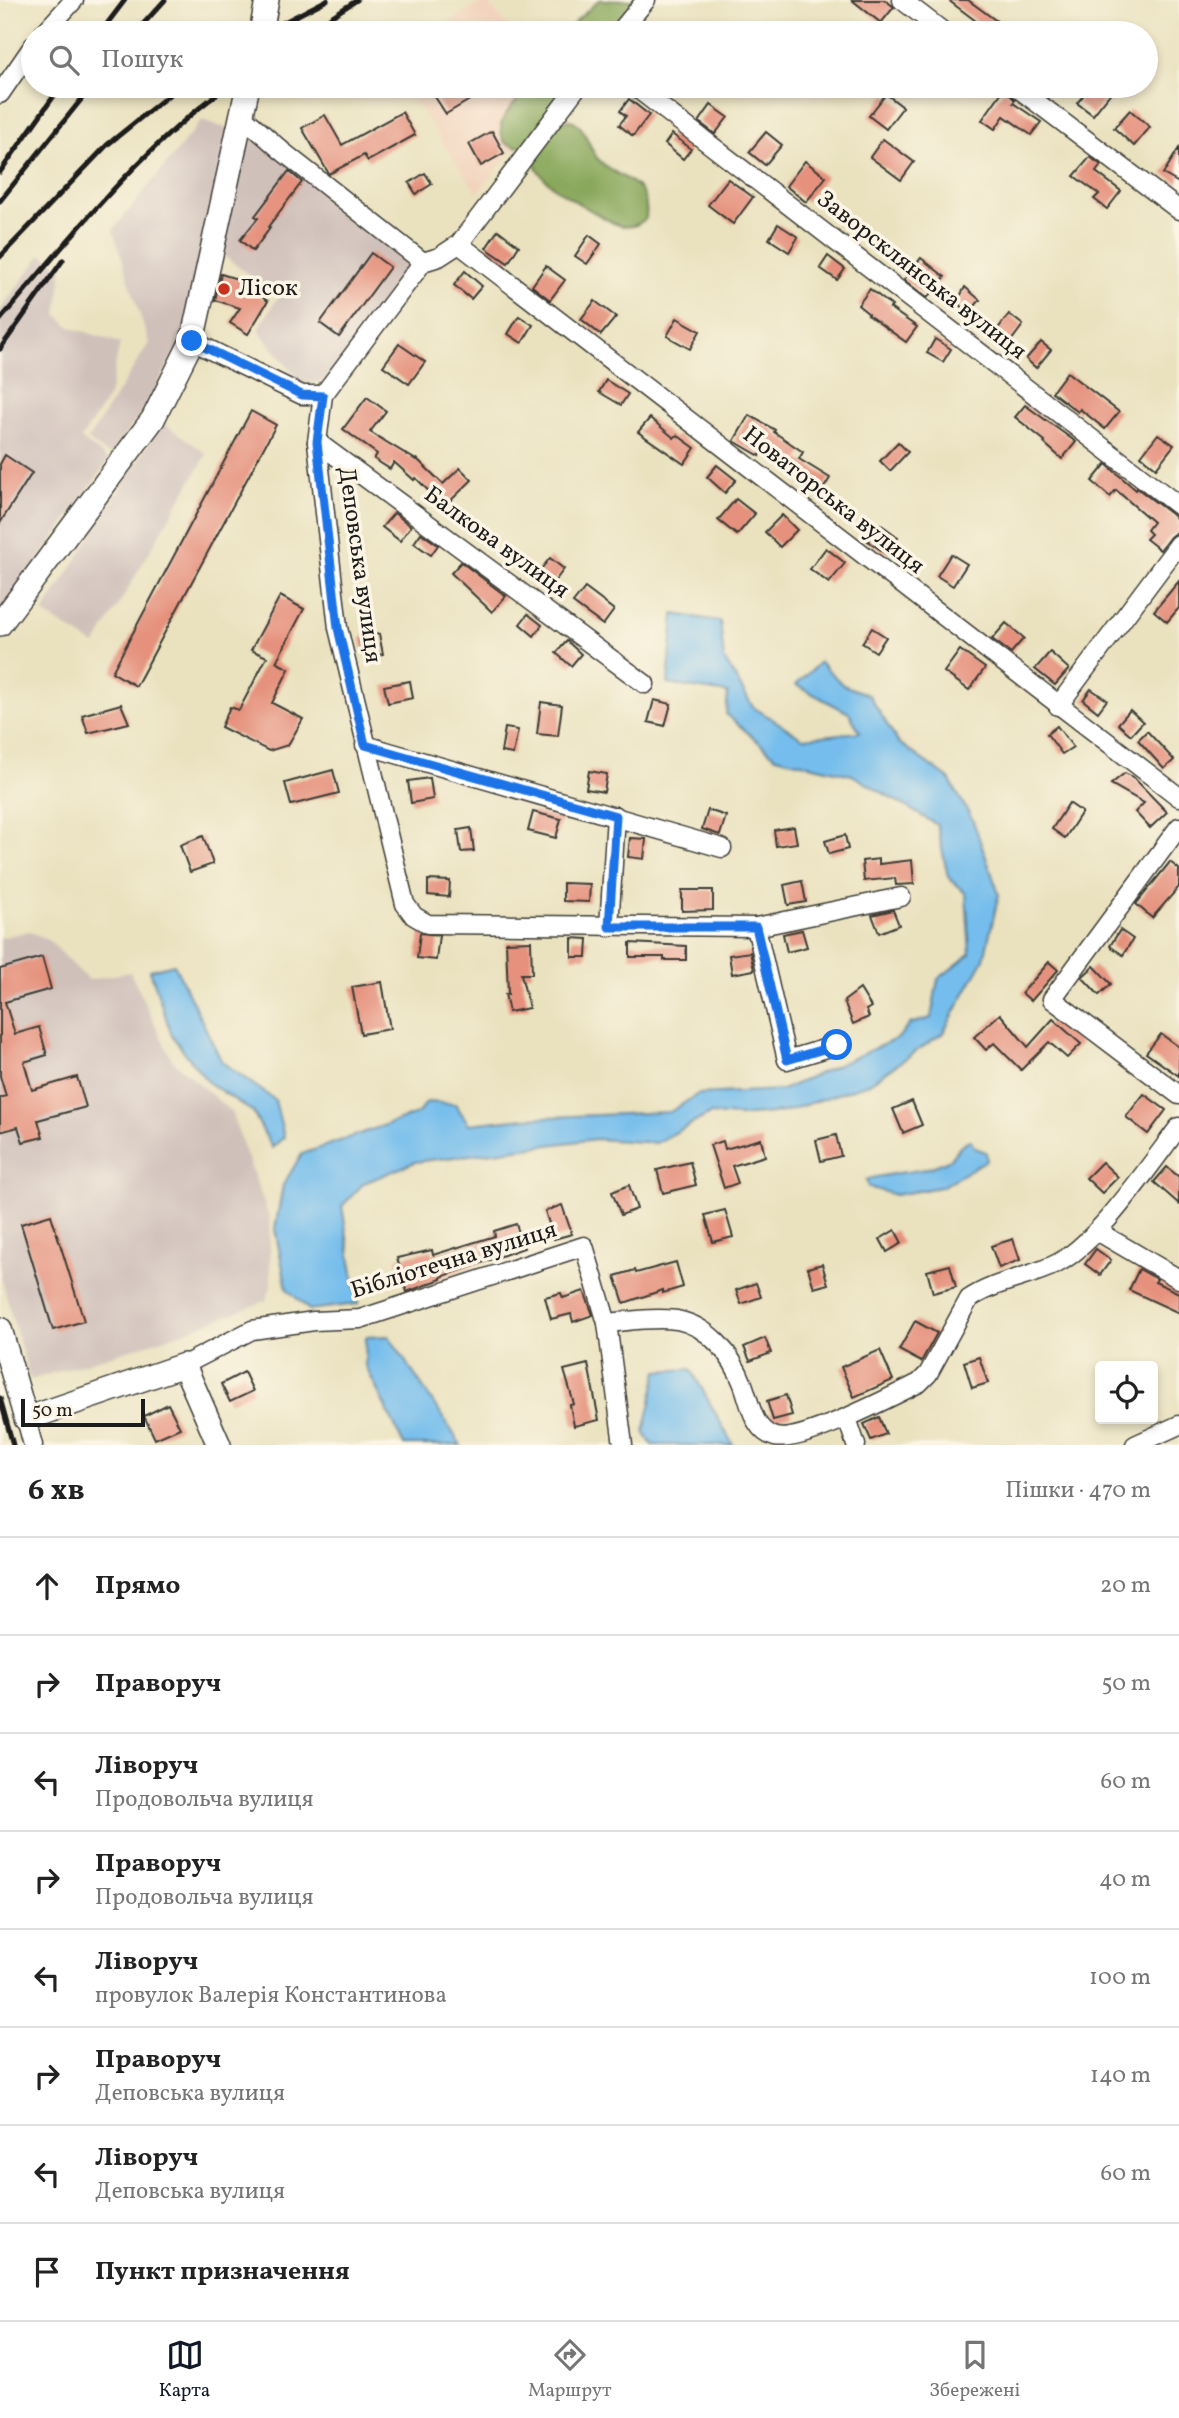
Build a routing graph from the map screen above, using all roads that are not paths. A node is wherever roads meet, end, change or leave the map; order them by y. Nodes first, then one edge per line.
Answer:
1 (74, 0) edge
2 (267, 0) edge
3 (646, 0) edge
4 (902, 0) edge
5 (55, 21) edge
6 (263, 21) edge
7 (629, 21) edge
8 (929, 21) edge
9 (21, 63) edge
10 (0, 94) edge
11 (245, 98) edge
12 (569, 98) edge
13 (650, 98) edge
14 (1031, 98) edge
15 (241, 115) junction
16 (1179, 210) edge
17 (459, 243) junction
18 (423, 262) junction
19 (192, 341) junction
20 (323, 396) junction
21 (317, 442) junction
22 (1179, 506) edge
23 (1179, 544) edge
24 (0, 624) edge
25 (645, 684) dead end
26 (1058, 706) junction
27 (365, 745) junction
28 (1179, 797) edge
29 (616, 816) junction
30 (1179, 827) edge
31 (722, 848) dead end
32 (901, 897) dead end
33 (609, 927) junction
34 (756, 927) junction
35 (837, 1045) dead end
36 (1179, 1095) edge
37 (1179, 1127) edge
38 (1097, 1231) junction
39 (1179, 1279) edge
40 (607, 1323) junction
41 (0, 1329) edge
42 (184, 1365) junction
43 (847, 1418) junction
44 (26, 1419) junction
45 (1179, 1425) edge
46 (33, 1445) edge
47 (219, 1445) edge
48 (624, 1445) edge
49 (856, 1445) edge
50 (1135, 1445) edge

1 - 5 street
2 - 6 street
3 - 7 street
4 - 8 street
9 - 10 street
11 - 15 street
12 - 17 street, Деповська вулиця
13 - 22 street, Заворсклянська вулиця
14 - 16 street
15 - 18 street
15 - 19 street
17 - 18 street, Деповська вулиця
17 - 26 street, Новаторська вулиця
18 - 20 street, Деповська вулиця
19 - 20 street
19 - 24 street
20 - 21 street, Деповська вулиця
21 - 25 street, Балкова вулиця
21 - 27 street, Деповська вулиця
23 - 26 street
26 - 28 street, Новаторська вулиця
27 - 29 street
27 - 33 street, Деповська вулиця
29 - 31 street
29 - 33 street
30 - 36 street
32 - 34 street
33 - 34 street
34 - 35 street
37 - 38 street
38 - 39 street
38 - 43 street
40 - 42 street, Бібліотечна вулиця
40 - 43 street
40 - 48 street, Бібліотечна вулиця
41 - 44 street
42 - 44 street
42 - 47 street
43 - 49 street
44 - 46 street
45 - 50 street

